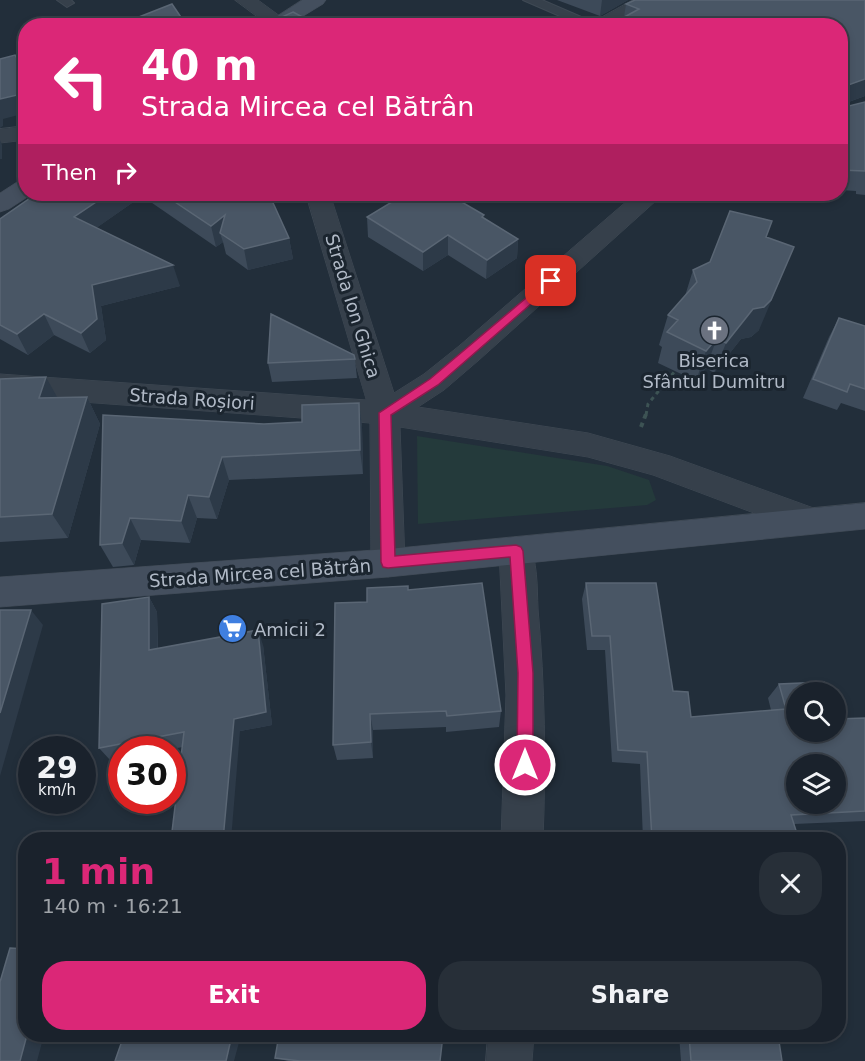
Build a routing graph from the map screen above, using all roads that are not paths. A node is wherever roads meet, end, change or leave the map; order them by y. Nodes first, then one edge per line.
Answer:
1 (245, 0) edge
2 (316, 0) edge
3 (530, 0) edge
4 (647, 0) edge
5 (268, 18) edge
6 (285, 18) edge
7 (577, 18) edge
8 (613, 18) edge
9 (18, 134) edge
10 (0, 136) edge
11 (18, 192) edge
12 (320, 201) edge
13 (641, 201) edge
14 (0, 204) edge
15 (0, 385) edge
16 (385, 413) junction
17 (865, 516) edge
18 (807, 520) junction
19 (516, 551) junction
20 (388, 562) junction
21 (0, 592) edge
22 (522, 832) edge
23 (510, 1042) edge
24 (509, 1061) edge

1 - 5 street
2 - 6 street
3 - 7 lane
4 - 8 street
9 - 10 street
11 - 14 street
12 - 16 street, Strada Ion Ghica
13 - 16 street
15 - 16 street, Strada Roșiori
16 - 18 street, Strada Mircea cel Bătrân
16 - 20 street, Strada Ion Ghica
17 - 18 street, Strada Mircea cel Bătrân
18 - 19 street, Strada Mircea cel Bătrân
19 - 20 street, Strada Mircea cel Bătrân
19 - 22 street
20 - 21 street, Strada Mircea cel Bătrân
23 - 24 street

